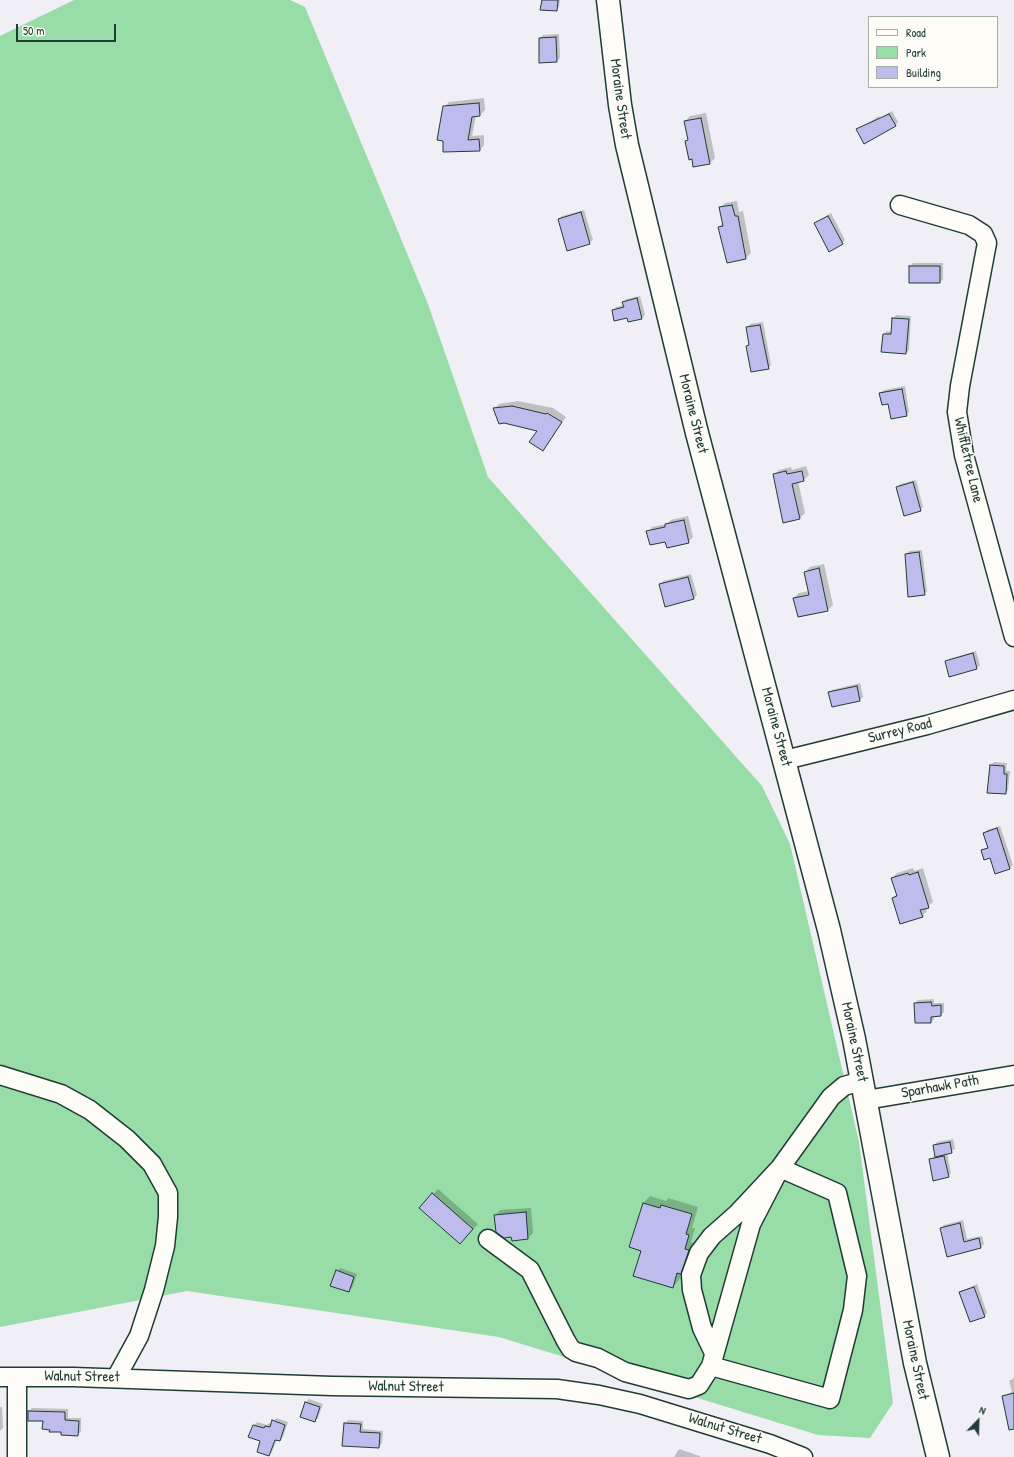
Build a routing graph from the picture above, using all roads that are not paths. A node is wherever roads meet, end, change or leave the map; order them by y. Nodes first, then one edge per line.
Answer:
1 (608, 0) edge
2 (900, 205) dead end
3 (1014, 637) edge
4 (1014, 700) edge
5 (785, 760) junction
6 (0, 1075) edge
7 (1014, 1075) edge
8 (864, 1091) junction
9 (780, 1168) junction
10 (488, 1239) dead end
11 (713, 1359) junction
12 (8, 1377) edge
13 (116, 1378) junction
14 (17, 1457) edge
15 (803, 1457) edge
16 (938, 1457) edge

1 - 5 main road, Moraine Street
2 - 3 street, Whiffletree Lane
4 - 5 street, Surrey Road
5 - 8 main road, Moraine Street
6 - 13 street
7 - 8 street, Sparhawk Path
8 - 9 street, Sparhawk Path
8 - 16 main road, Moraine Street
9 - 11 street
9 - 11 street
9 - 11 street
10 - 11 street
12 - 13 street, Walnut Street
12 - 14 street
13 - 15 street, Walnut Street

